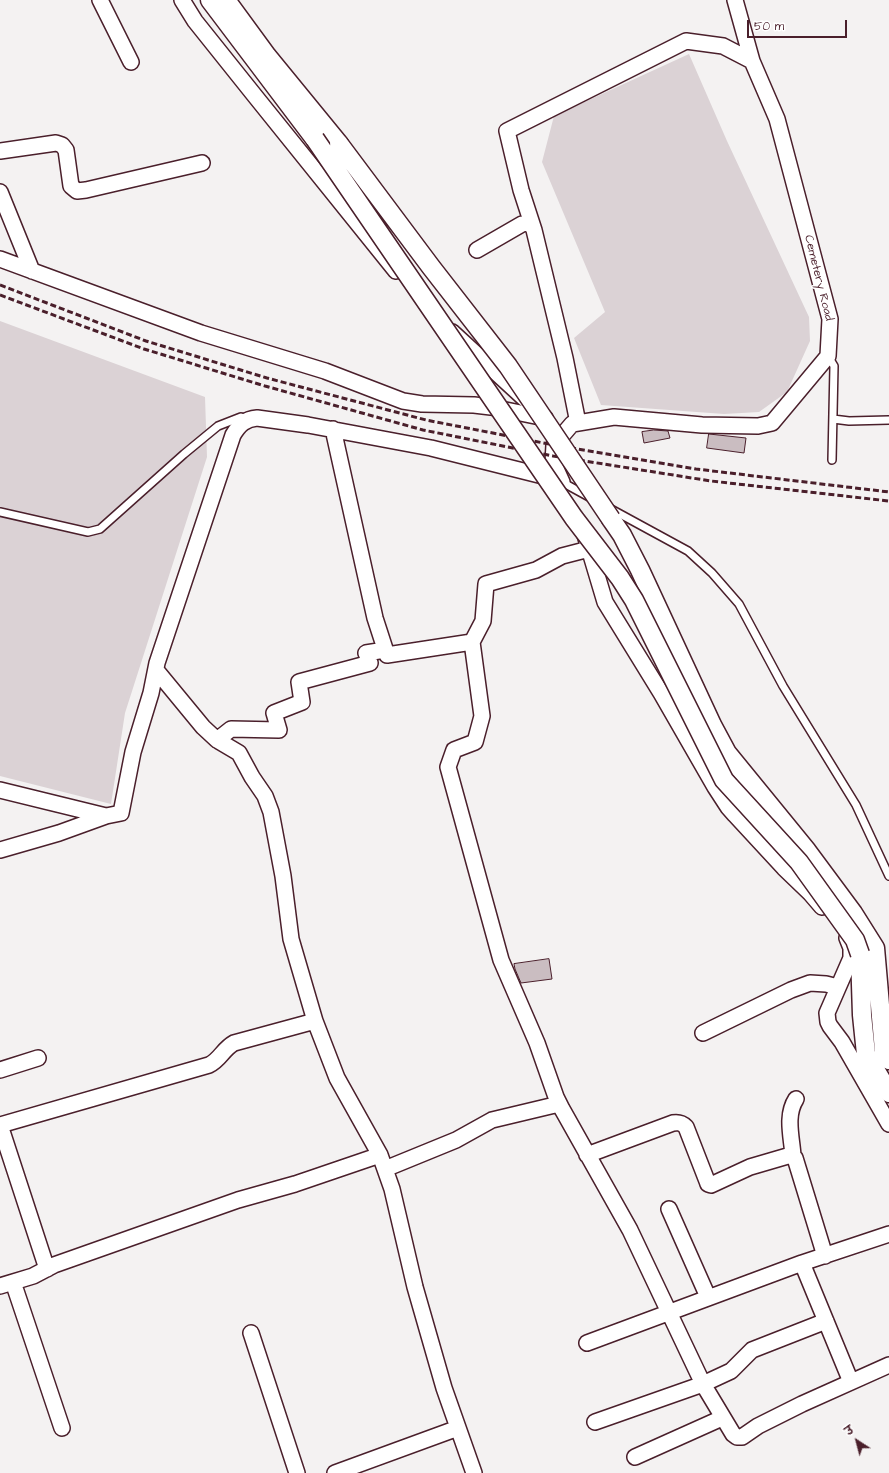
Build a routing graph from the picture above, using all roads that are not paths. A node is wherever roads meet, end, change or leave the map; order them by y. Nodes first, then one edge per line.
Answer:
1 (100, 0) edge
2 (182, 0) edge
3 (210, 0) edge
4 (226, 0) edge
5 (735, 0) edge
6 (752, 61) junction
7 (131, 62) dead end
8 (0, 151) edge
9 (202, 163) dead end
10 (0, 192) edge
11 (532, 226) junction
12 (477, 250) dead end
13 (0, 259) edge
14 (32, 271) junction
15 (828, 356) junction
16 (250, 418) junction
17 (545, 418) junction
18 (833, 419) junction
19 (889, 420) edge
20 (578, 423) junction
21 (333, 429) junction
22 (563, 434) junction
23 (832, 460) dead end
24 (557, 480) junction
25 (0, 512) edge
26 (589, 549) junction
27 (472, 642) junction
28 (385, 650) junction
29 (156, 670) junction
30 (217, 740) junction
31 (0, 790) edge
32 (106, 816) junction
33 (0, 850) edge
34 (889, 876) edge
35 (867, 951) junction
36 (838, 987) junction
37 (862, 1015) junction
38 (880, 1016) junction
39 (315, 1021) junction
40 (703, 1033) dead end
41 (38, 1058) dead end
42 (889, 1060) edge
43 (0, 1070) edge
44 (889, 1093) edge
45 (796, 1099) dead end
46 (559, 1104) junction
47 (889, 1124) edge
48 (0, 1125) edge
49 (587, 1155) junction
50 (793, 1156) junction
51 (382, 1162) junction
52 (668, 1209) dead end
53 (889, 1234) edge
54 (825, 1256) junction
55 (802, 1263) junction
56 (47, 1268) junction
57 (7, 1284) edge
58 (708, 1297) junction
59 (669, 1313) junction
60 (826, 1321) junction
61 (251, 1333) dead end
62 (587, 1343) dead end
63 (889, 1365) edge
64 (851, 1382) junction
65 (703, 1384) junction
66 (722, 1418) junction
67 (595, 1422) dead end
68 (62, 1428) dead end
69 (458, 1428) junction
70 (635, 1457) dead end
71 (297, 1473) edge
72 (335, 1473) edge
73 (474, 1473) edge

1 - 7 street
2 - 17 street
3 - 35 street, bridge
4 - 35 street, bridge
5 - 6 street, Cemetery Road
6 - 11 street
6 - 15 street, Cemetery Road
8 - 9 street
10 - 14 street
11 - 12 street
11 - 20 street
13 - 14 street
14 - 17 street
15 - 18 lane
15 - 20 street
16 - 21 street
16 - 25 lane
16 - 29 street
17 - 22 street
18 - 19 lane
18 - 23 lane
20 - 22 street
21 - 24 street
21 - 28 street
22 - 24 street
24 - 26 street
24 - 34 lane
26 - 27 street
26 - 36 street
27 - 28 street
27 - 46 street
28 - 30 street
29 - 30 street
29 - 32 street
30 - 39 street
31 - 32 street
32 - 33 street
35 - 37 street
35 - 38 street
36 - 40 street
36 - 47 street
37 - 38 street
37 - 44 street
38 - 42 street
39 - 48 street
39 - 51 street
41 - 43 street
45 - 50 street
46 - 49 street
46 - 51 street
48 - 56 street
49 - 50 street
49 - 59 street
50 - 54 street
51 - 56 street
51 - 69 street
52 - 58 street
53 - 54 street
54 - 55 street
55 - 58 street
55 - 60 street
56 - 57 street
57 - 68 street
58 - 59 street
59 - 62 street
59 - 65 street
60 - 64 street
60 - 65 street
61 - 71 street
63 - 64 street
64 - 66 street
65 - 66 street
65 - 67 street
66 - 70 street
69 - 72 street
69 - 73 street

